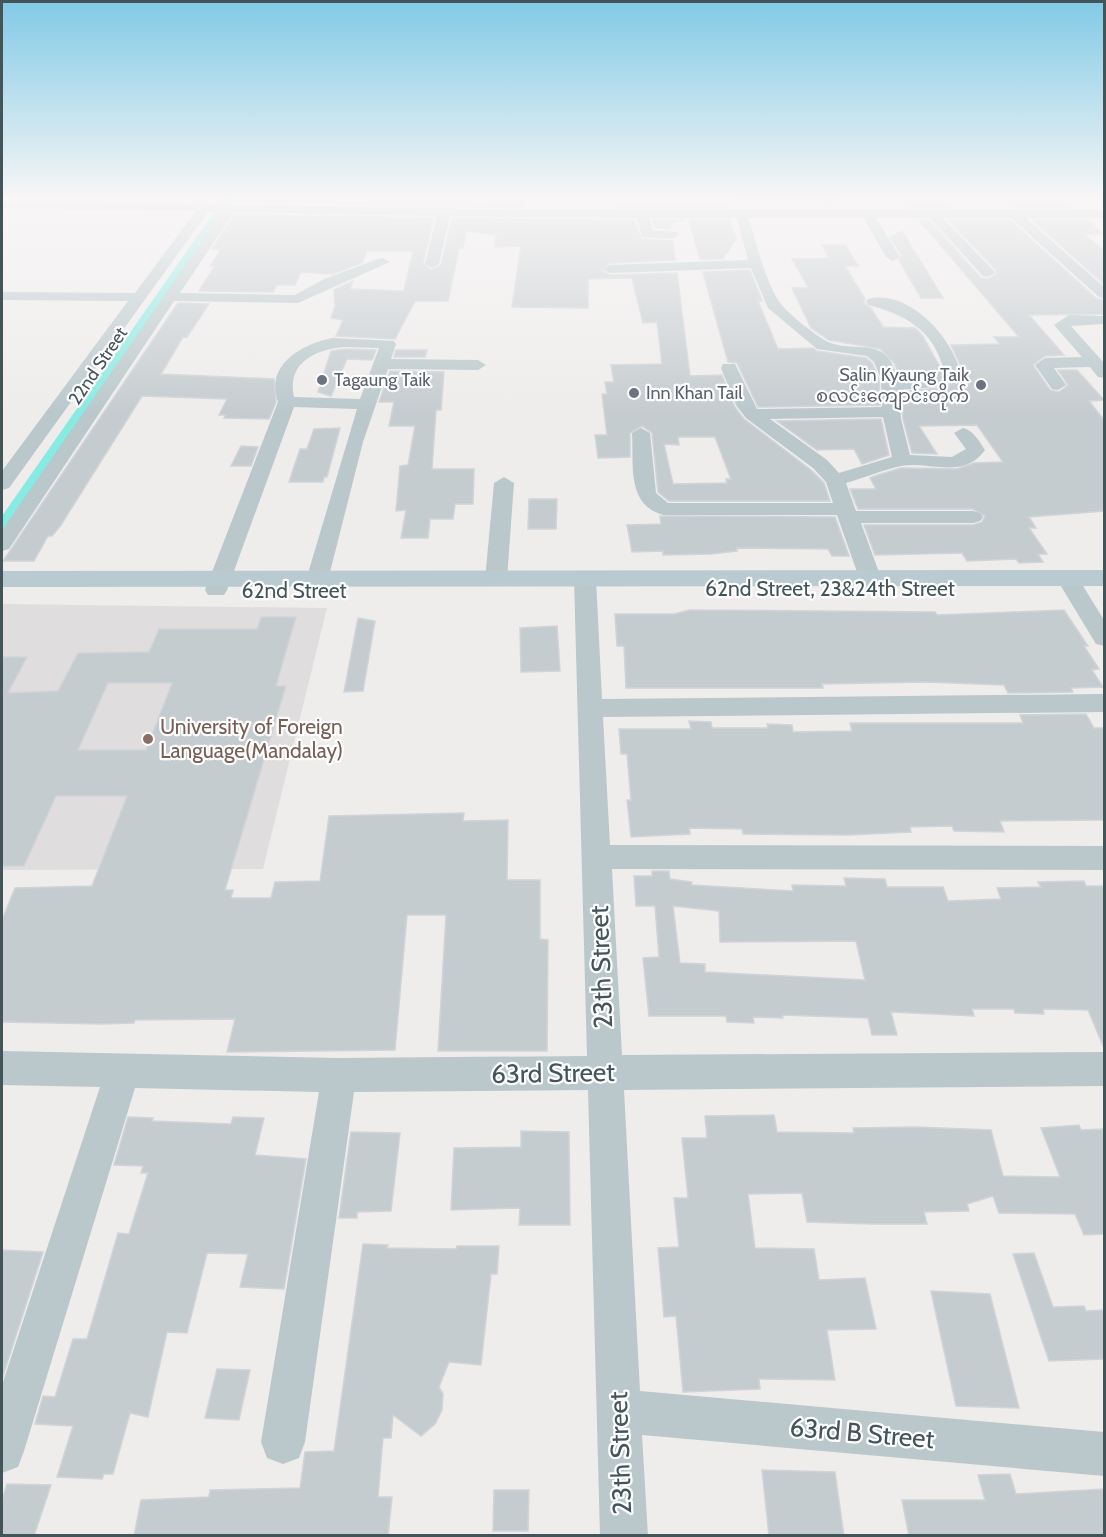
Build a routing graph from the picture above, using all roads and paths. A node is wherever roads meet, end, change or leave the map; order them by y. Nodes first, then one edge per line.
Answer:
1 (159, 270) edge
2 (186, 270) edge
3 (362, 270) edge
4 (759, 270) edge
5 (985, 270) edge
6 (1077, 270) edge
7 (988, 273) dead end
8 (1104, 294) edge
9 (2, 297) edge
10 (139, 297) junction
11 (168, 297) junction
12 (873, 302) dead end
13 (1104, 320) edge
14 (381, 364) junction
15 (478, 365) dead end
16 (729, 368) dead end
17 (1099, 368) edge
18 (904, 385) junction
19 (1058, 385) dead end
20 (288, 402) junction
21 (367, 404) junction
22 (891, 412) junction
23 (752, 414) junction
24 (641, 433) dead end
25 (963, 433) dead end
26 (902, 460) junction
27 (835, 480) junction
28 (504, 483) dead end
29 (2, 484) edge
30 (846, 513) junction
31 (973, 518) dead end
32 (2, 545) edge
33 (1104, 578) edge
34 (2, 579) edge
35 (496, 579) junction
36 (317, 580) junction
37 (585, 584) junction
38 (873, 584) junction
39 (1070, 584) junction
40 (218, 585) junction
41 (2, 590) edge
42 (1104, 590) edge
43 (1104, 638) edge
44 (1104, 704) edge
45 (590, 708) junction
46 (596, 857) junction
47 (1104, 858) edge
48 (2, 1068) edge
49 (1104, 1069) edge
50 (123, 1071) junction
51 (605, 1072) junction
52 (339, 1075) junction
53 (619, 1411) junction
54 (283, 1442) dead end
55 (2, 1451) edge
56 (1104, 1454) edge
57 (624, 1536) edge

1 - 10 street, 22nd Street
2 - 11 street, 22nd Street
3 - 11 street
4 - 18 street
5 - 7 street
6 - 8 street
9 - 10 street
10 - 29 street, 22nd Street
11 - 32 street, 22nd Street
12 - 18 street
13 - 17 street
14 - 15 street
14 - 20 street
14 - 21 street
16 - 23 street
17 - 19 street
18 - 22 street
20 - 21 street
20 - 40 street
21 - 36 street
22 - 23 street
22 - 26 street
23 - 27 street
24 - 30 street
25 - 26 street
26 - 27 street
27 - 30 street
28 - 35 street
30 - 31 street
30 - 38 street
33 - 39 main road
34 - 40 main road, 62nd Street
35 - 36 main road, 62nd Street
35 - 37 main road, 62nd Street
36 - 40 main road, 62nd Street
37 - 38 main road, 62nd Street, 23&24th Street
37 - 40 main road, 62nd Street
37 - 45 street, 23th Street
38 - 39 main road, 62nd Street, 23&24th Street
39 - 42 main road
39 - 43 street
40 - 41 main road, 62nd Street
44 - 45 street
45 - 46 street, 23th Street
46 - 47 street
46 - 51 street, 23th Street
48 - 50 street, 63rd Street
49 - 51 street, 63rd Street
50 - 52 street, 63rd Street
50 - 55 street
51 - 52 street, 63rd Street
51 - 53 street, 23th Street
52 - 54 street
53 - 56 street, 63rd B Street
53 - 57 street, 23th Street

